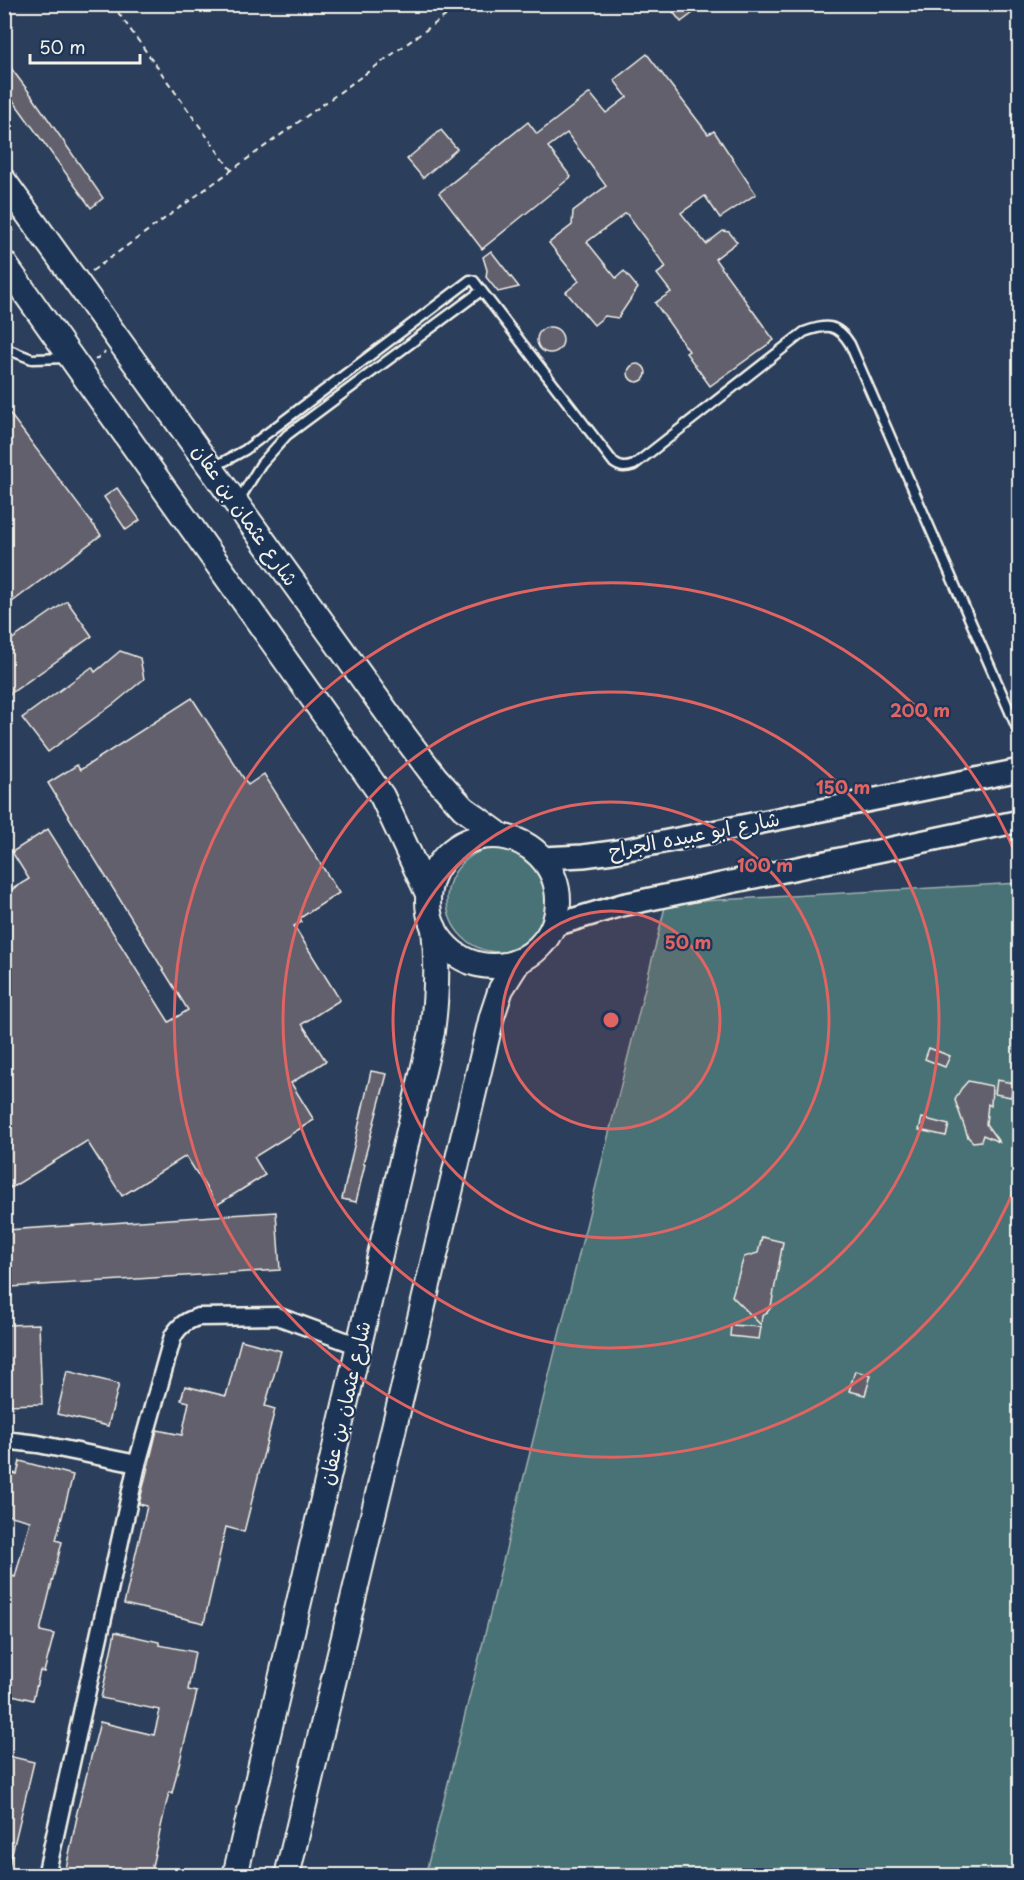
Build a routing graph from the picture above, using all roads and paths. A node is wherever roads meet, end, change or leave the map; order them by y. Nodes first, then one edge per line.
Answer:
1 (112, 4) edge
2 (462, 4) edge
3 (231, 171) junction
4 (4, 181) edge
5 (4, 263) edge
6 (77, 282) junction
7 (481, 291) junction
8 (120, 341) junction
9 (4, 348) edge
10 (76, 364) junction
11 (212, 468) junction
12 (237, 504) junction
13 (1020, 735) edge
14 (1020, 770) edge
15 (1020, 821) edge
16 (500, 835) junction
17 (543, 858) junction
18 (428, 894) junction
19 (555, 925) junction
20 (434, 928) junction
21 (518, 962) junction
22 (359, 1346) junction
23 (4, 1440) edge
24 (137, 1464) junction
25 (46, 1875) edge
26 (235, 1875) edge
27 (287, 1875) edge

1 - 3 path
2 - 3 path
3 - 6 path
4 - 6 main road, شارع عثمان بن عفان
5 - 10 main road
6 - 8 main road, شارع عثمان بن عفان
7 - 11 lane
7 - 12 lane
7 - 13 lane
8 - 10 path
8 - 11 main road, شارع عثمان بن عفان
9 - 10 lane
10 - 18 main road
11 - 12 main road, شارع عثمان بن عفان
12 - 16 main road, شارع عثمان بن عفان
14 - 17 street, شارع ابو عبيده الجراح
15 - 19 street
16 - 17 main road
16 - 18 main road
17 - 19 main road
18 - 20 main road
19 - 21 main road
20 - 21 main road
20 - 22 main road, شارع عثمان بن عفان
21 - 27 main road
22 - 24 street
22 - 26 main road, شارع عثمان بن عفان
23 - 24 street
24 - 25 street

